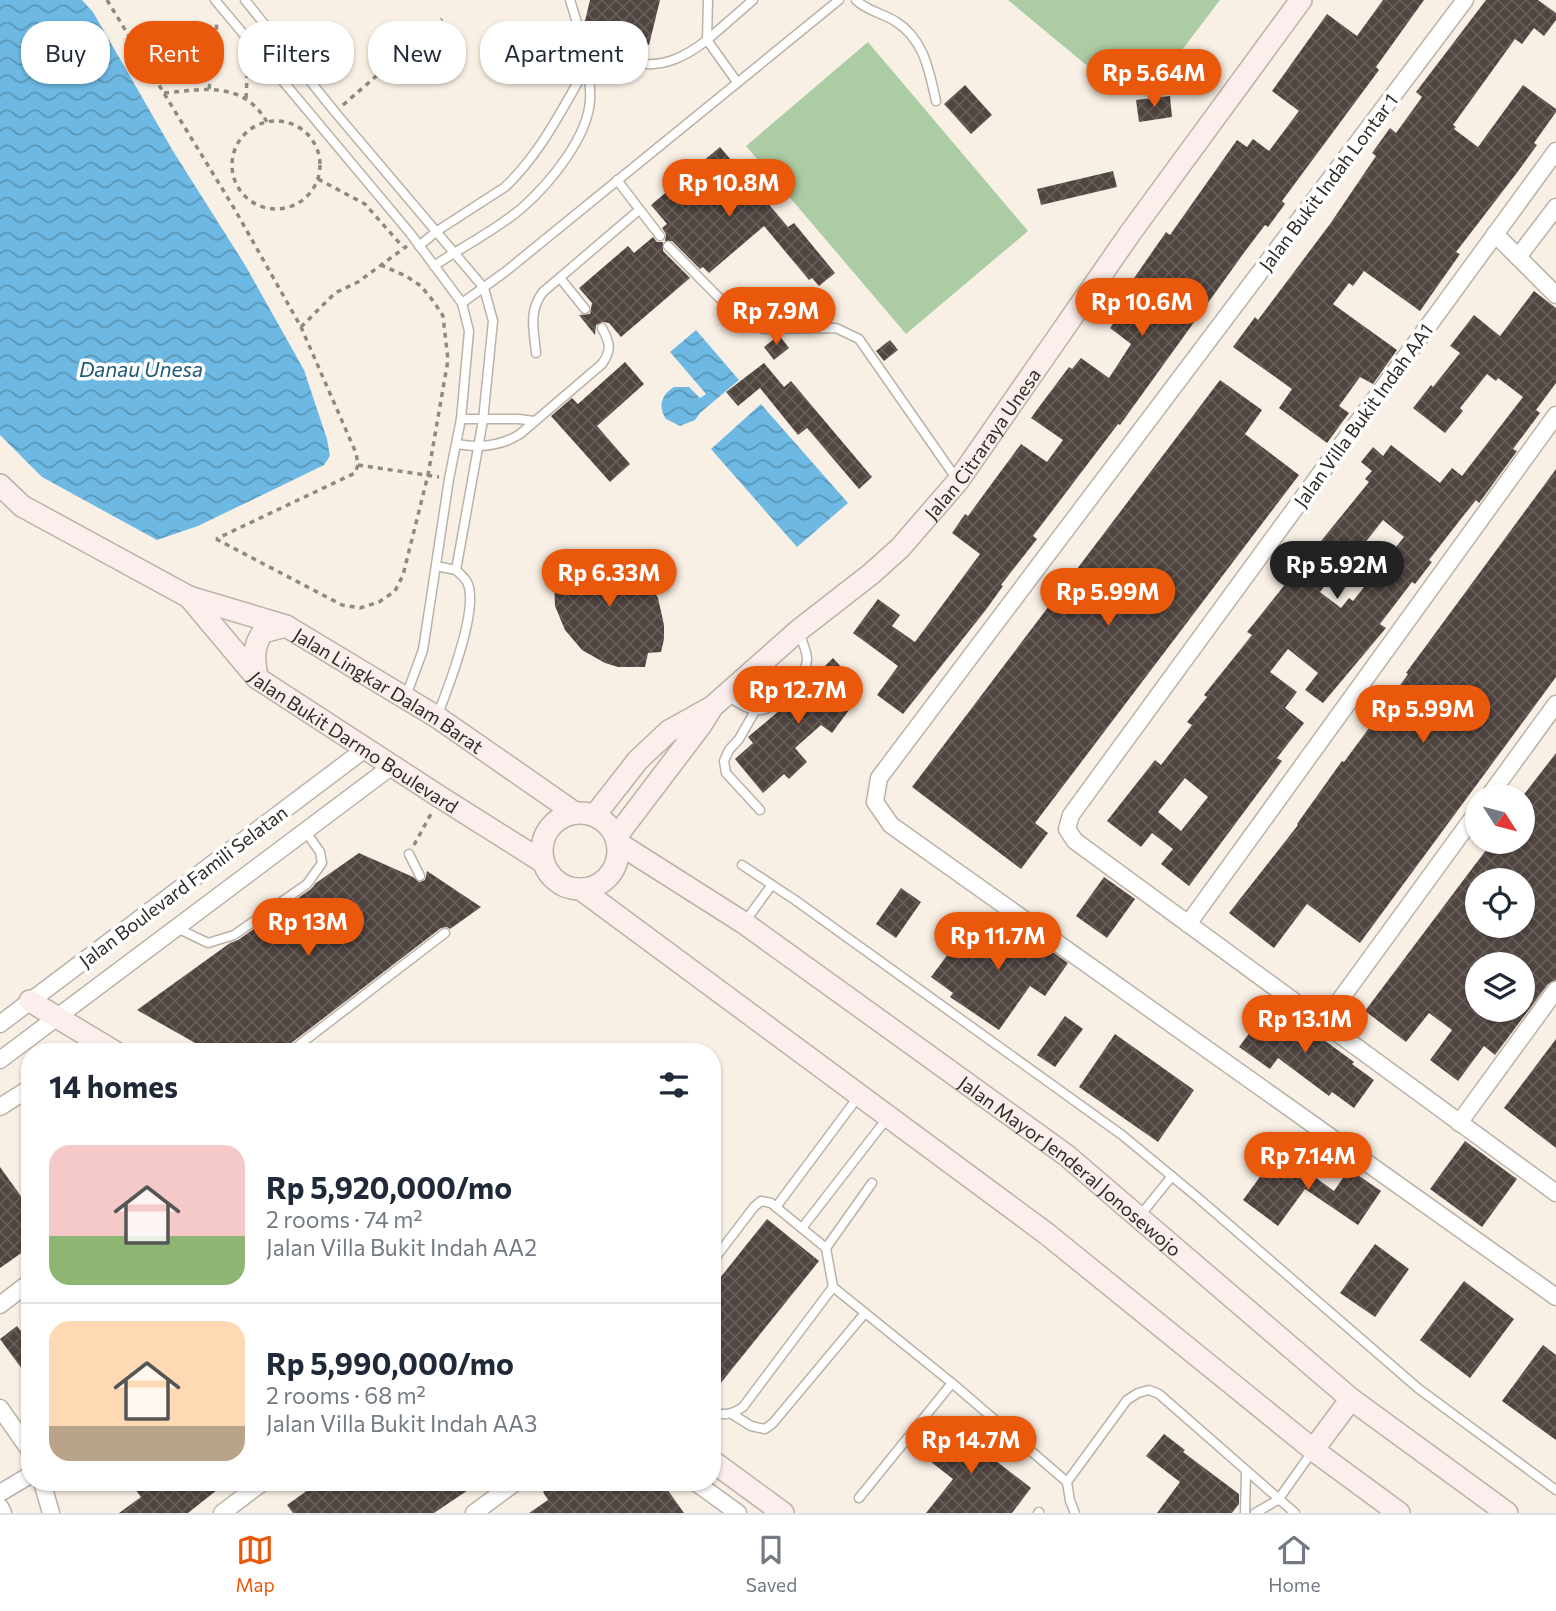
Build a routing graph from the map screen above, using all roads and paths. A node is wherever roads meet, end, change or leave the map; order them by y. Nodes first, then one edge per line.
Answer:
1 (107, 0) edge
2 (215, 0) edge
3 (245, 0) edge
4 (570, 0) edge
5 (708, 0) edge
6 (753, 0) edge
7 (839, 0) edge
8 (856, 0) edge
9 (1301, 0) edge
10 (1465, 0) edge
11 (215, 11) dead end
12 (442, 19) dead end
13 (575, 21) edge
14 (238, 27) edge
15 (707, 40) junction
16 (648, 65) edge
17 (737, 82) junction
18 (247, 84) edge
19 (285, 84) edge
20 (577, 84) edge
21 (588, 84) edge
22 (209, 89) junction
23 (164, 93) junction
24 (246, 98) junction
25 (936, 102) dead end
26 (335, 112) junction
27 (267, 122) junction
28 (1556, 151) edge
29 (318, 179) junction
30 (617, 180) junction
31 (1556, 208) edge
32 (639, 210) junction
33 (438, 231) junction
34 (1495, 234) junction
35 (660, 236) dead end
36 (417, 244) junction
37 (668, 246) dead end
38 (404, 248) junction
39 (454, 252) junction
40 (1518, 257) junction
41 (381, 265) junction
42 (434, 266) junction
43 (560, 278) junction
44 (484, 288) junction
45 (1556, 295) edge
46 (462, 303) junction
47 (585, 309) dead end
48 (301, 327) junction
49 (602, 328) dead end
50 (536, 354) dead end
51 (1556, 415) edge
52 (461, 419) junction
53 (483, 421) junction
54 (534, 421) junction
55 (457, 444) junction
56 (478, 448) junction
57 (358, 464) junction
58 (428, 475) junction
59 (449, 479) junction
60 (958, 481) junction
61 (0, 485) edge
62 (436, 566) junction
63 (456, 570) junction
64 (189, 597) junction
65 (286, 626) junction
66 (799, 630) junction
67 (257, 678) junction
68 (405, 699) junction
69 (718, 701) junction
70 (1556, 704) edge
71 (755, 711) junction
72 (437, 717) junction
73 (365, 749) junction
74 (392, 766) junction
75 (1498, 784) edge
76 (440, 797) junction
77 (576, 810) junction
78 (760, 810) dead end
79 (1465, 829) edge
80 (306, 832) junction
81 (617, 840) junction
82 (525, 850) junction
83 (409, 854) joint
84 (543, 862) junction
85 (742, 865) dead end
86 (420, 876) dead end
87 (771, 886) junction
88 (582, 890) junction
89 (744, 923) junction
90 (1188, 924) junction
91 (177, 928) junction
92 (445, 933) dead end
93 (1556, 989) edge
94 (30, 1001) junction
95 (56, 1018) junction
96 (1324, 1023) junction
97 (0, 1024) edge
98 (23, 1043) edge
99 (99, 1043) edge
100 (302, 1043) edge
101 (21, 1044) edge
102 (0, 1060) edge
103 (21, 1094) edge
104 (859, 1096) junction
105 (0, 1107) edge
106 (888, 1117) junction
107 (1458, 1123) junction
108 (1172, 1176) junction
109 (872, 1182) dead end
110 (1556, 1193) edge
111 (776, 1207) junction
112 (1139, 1217) junction
113 (802, 1228) junction
114 (826, 1248) junction
115 (721, 1250) edge
116 (834, 1287) junction
117 (21, 1289) edge
118 (1556, 1297) edge
119 (0, 1305) edge
120 (865, 1313) junction
121 (952, 1383) junction
122 (1351, 1399) junction
123 (0, 1408) edge
124 (721, 1413) edge
125 (732, 1414) junction
126 (21, 1438) edge
127 (1313, 1450) junction
128 (721, 1468) edge
129 (1247, 1472) junction
130 (21, 1480) edge
131 (1067, 1482) junction
132 (1556, 1490) edge
133 (45, 1491) edge
134 (251, 1491) edge
135 (504, 1491) edge
136 (706, 1491) edge
137 (0, 1493) edge
138 (859, 1498) dead end
139 (1278, 1500) junction
140 (0, 1507) edge
141 (731, 1511) edge
142 (3, 1513) edge
143 (51, 1513) edge
144 (222, 1513) edge
145 (474, 1513) edge
146 (782, 1513) edge
147 (1075, 1513) edge
148 (1245, 1513) edge
149 (1255, 1513) edge
150 (1295, 1513) edge
151 (1399, 1513) edge
152 (1507, 1513) edge

1 - 23 path
2 - 14 lane
3 - 26 lane
4 - 13 lane
5 - 15 lane
6 - 15 lane
7 - 17 lane
8 - 25 lane
9 - 60 main road, Jalan Citraraya Unesa
10 - 118 street, Jalan Bukit Indah Lontar 1
11 - 22 path
12 - 26 path
15 - 16 lane
15 - 17 lane
17 - 30 lane
18 - 24 path
19 - 36 lane
20 - 33 lane
21 - 39 lane
22 - 23 path
22 - 24 path
23 - 48 path
24 - 27 path
26 - 33 lane
27 - 29 path
27 - 29 path
28 - 34 street, Jalan Villa Bukit Indah AA1
29 - 38 path
30 - 32 lane
30 - 44 lane
31 - 40 street
32 - 35 lane
32 - 43 lane
33 - 36 lane
33 - 39 lane
34 - 40 street
34 - 90 street, Jalan Villa Bukit Indah AA1
36 - 38 path
36 - 42 lane
37 - 60 lane
38 - 41 path
39 - 42 lane
39 - 44 lane
40 - 45 street
41 - 48 path
41 - 58 path
42 - 46 lane
43 - 47 lane
43 - 50 lane
44 - 46 lane
44 - 53 lane
46 - 52 lane
48 - 57 path
49 - 54 lane
51 - 90 street
52 - 53 lane
52 - 55 lane
53 - 54 lane
53 - 56 lane
54 - 56 lane
55 - 56 lane
55 - 59 lane
56 - 63 lane
57 - 58 path
57 - 58 path
58 - 59 path
59 - 62 lane
60 - 66 main road, Jalan Citraraya Unesa
61 - 64 main road
62 - 63 lane
62 - 68 lane
63 - 72 lane
64 - 65 main road, Jalan Lingkar Dalam Barat
64 - 67 main road, Jalan Bukit Darmo Boulevard
65 - 67 main road
65 - 68 main road, Jalan Lingkar Dalam Barat
66 - 69 main road, Jalan Citraraya Unesa
66 - 71 lane
67 - 73 main road, Jalan Bukit Darmo Boulevard
68 - 72 main road, Jalan Lingkar Dalam Barat
69 - 71 lane
69 - 77 main road, Jalan Citraraya Unesa
69 - 81 main road, Jalan Citraraya Unesa
70 - 75 street
71 - 78 lane
72 - 77 main road, Jalan Lingkar Dalam Barat
73 - 74 main road, Jalan Bukit Darmo Boulevard
73 - 94 street, Jalan Boulevard Famili Selatan
74 - 76 main road, Jalan Bukit Darmo Boulevard
74 - 80 street, Jalan Boulevard Famili Selatan
76 - 82 main road, Jalan Bukit Darmo Boulevard
76 - 83 path
77 - 81 main road, Jalan Lingkar Dalam Barat
77 - 82 main road, Jalan Citraraya Unesa
77 - 84 main road
79 - 96 street
80 - 91 street, Jalan Boulevard Famili Selatan
80 - 91 lane
81 - 88 main road
81 - 89 main road, Jalan Mayor Jenderal Jonosewojo
82 - 84 main road, Jalan Bukit Darmo Boulevard
83 - 86 lane
84 - 88 main road, Jalan Bukit Darmo Boulevard
85 - 87 lane
87 - 89 lane
87 - 108 lane
88 - 104 main road
89 - 112 main road, Jalan Mayor Jenderal Jonosewojo
90 - 96 street
91 - 95 street, Jalan Boulevard Famili Selatan
92 - 100 lane
93 - 107 street
94 - 95 main road
94 - 97 street, Jalan Boulevard Famili Selatan
95 - 98 street, Jalan Boulevard Famili Selatan
95 - 99 main road
96 - 107 street
101 - 102 street, Jalan Boulevard Famili Selatan
103 - 105 street
104 - 106 main road
104 - 111 lane
106 - 113 lane
106 - 127 main road
107 - 110 street
108 - 112 lane
108 - 132 lane
109 - 114 lane
111 - 113 lane
111 - 115 lane
112 - 122 main road, Jalan Mayor Jenderal Jonosewojo
113 - 114 lane
114 - 116 lane
116 - 120 lane
116 - 125 lane
117 - 119 street
120 - 121 lane
120 - 125 lane
121 - 131 lane
121 - 138 lane
122 - 127 main road
122 - 152 main road, Jalan Mayor Jenderal Jonosewojo
123 - 126 street
124 - 125 lane
127 - 139 lane
127 - 151 main road
128 - 146 main road
129 - 131 lane
129 - 139 lane
129 - 148 lane
130 - 137 street
131 - 147 lane
133 - 143 street
134 - 144 street
135 - 145 street
136 - 141 street
139 - 149 lane
139 - 150 lane
140 - 142 street

